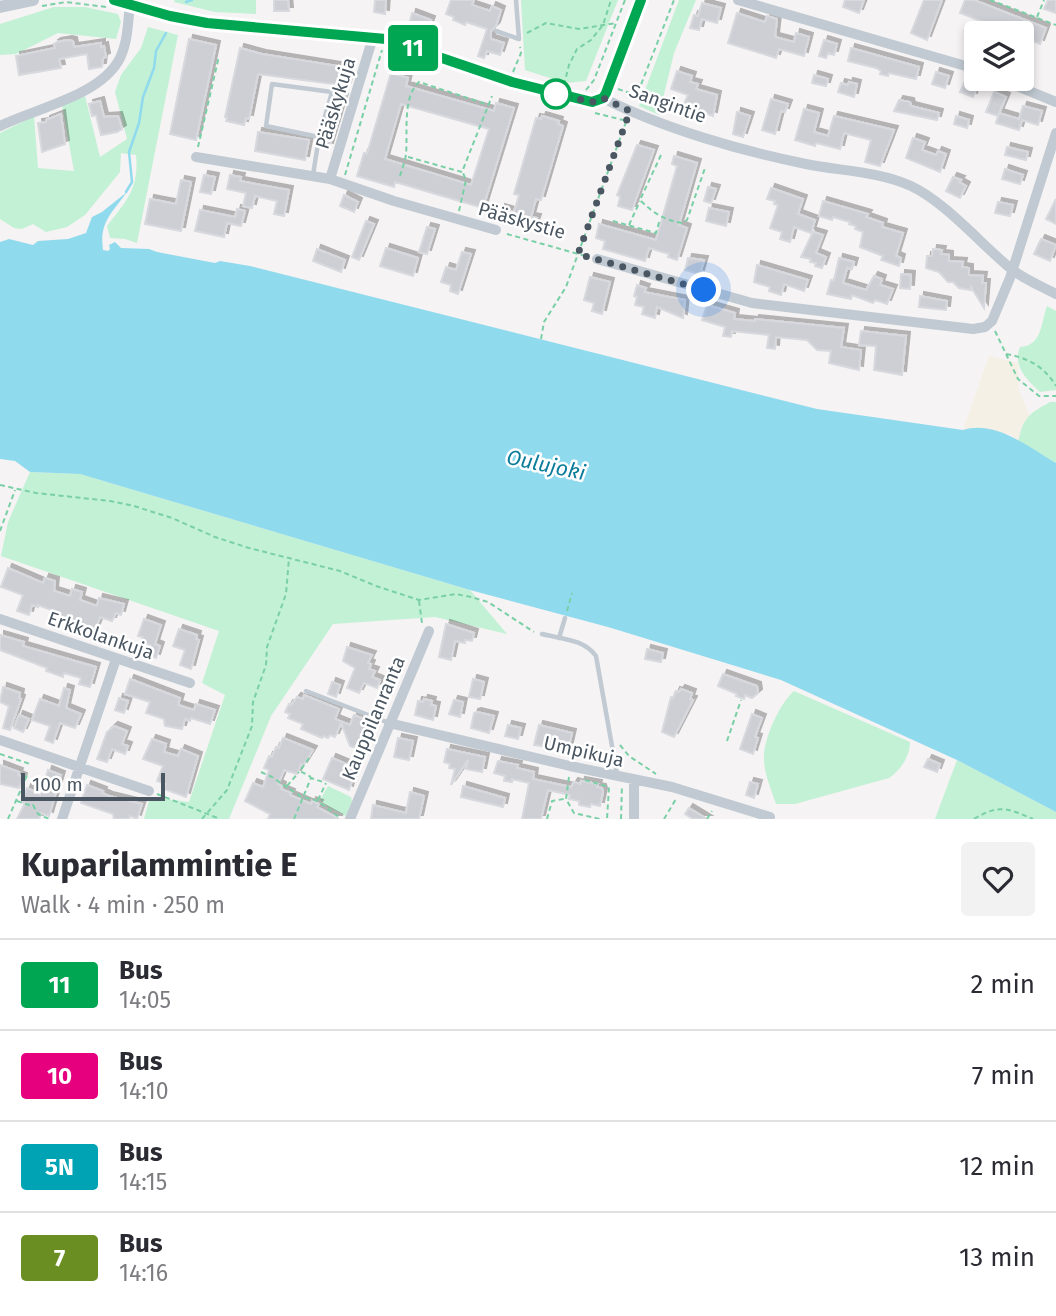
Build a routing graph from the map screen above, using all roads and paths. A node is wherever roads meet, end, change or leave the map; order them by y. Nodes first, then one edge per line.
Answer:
1 (114, 0) edge
2 (516, 0) edge
3 (611, 0) edge
4 (625, 0) edge
5 (641, 0) edge
6 (674, 0) edge
7 (738, 0) edge
8 (990, 0) edge
9 (1005, 0) edge
10 (1044, 0) edge
11 (25, 1) edge
12 (131, 4) junction
13 (1003, 5) junction
14 (0, 7) edge
15 (1037, 18) junction
16 (616, 23) junction
17 (603, 25) junction
18 (1056, 25) edge
19 (496, 31) dead end
20 (519, 37) junction
21 (379, 38) junction
22 (219, 56) dead end
23 (964, 66) edge
24 (512, 72) dead end
25 (562, 89) dead end
26 (1029, 91) edge
27 (332, 92) junction
28 (347, 94) dead end
29 (492, 96) dead end
30 (603, 98) junction
31 (579, 100) junction
32 (1056, 102) edge
33 (489, 105) junction
34 (630, 111) junction
35 (0, 126) edge
36 (1056, 133) edge
37 (319, 136) junction
38 (661, 155) dead end
39 (196, 157) joint
40 (406, 157) junction
41 (705, 168) dead end
42 (462, 172) junction
43 (312, 176) junction
44 (400, 176) dead end
45 (330, 179) junction
46 (342, 184) junction
47 (640, 200) junction
48 (661, 218) junction
49 (456, 220) junction
50 (613, 221) dead end
51 (629, 225) junction
52 (496, 230) joint
53 (578, 254) junction
54 (597, 259) joint
55 (1012, 270) junction
56 (1056, 294) edge
57 (992, 321) junction
58 (541, 339) dead end
59 (1006, 354) junction
60 (1056, 386) edge
61 (1056, 396) edge
62 (0, 485) edge
63 (16, 488) junction
64 (0, 531) edge
65 (289, 557) junction
66 (572, 593) dead end
67 (419, 600) junction
68 (565, 618) joint
69 (0, 619) edge
70 (429, 631) joint
71 (542, 634) joint
72 (559, 638) junction
73 (116, 659) junction
74 (190, 683) dead end
75 (306, 691) dead end
76 (741, 700) dead end
77 (389, 723) junction
78 (611, 733) junction
79 (0, 740) edge
80 (727, 741) dead end
81 (0, 754) edge
82 (309, 758) dead end
83 (30, 764) dead end
84 (81, 766) junction
85 (300, 771) junction
86 (261, 772) dead end
87 (28, 773) dead end
88 (617, 774) junction
89 (659, 775) dead end
90 (569, 776) dead end
91 (312, 778) junction
92 (581, 779) dead end
93 (634, 780) junction
94 (286, 787) junction
95 (149, 791) joint
96 (681, 791) junction
97 (303, 797) junction
98 (565, 799) junction
99 (17, 801) junction
100 (318, 801) junction
101 (717, 802) junction
102 (575, 813) junction
103 (206, 814) junction
104 (770, 817) dead end
105 (8, 819) edge
106 (49, 819) edge
107 (62, 819) edge
108 (202, 819) edge
109 (220, 819) edge
110 (294, 819) edge
111 (340, 819) edge
112 (350, 819) edge
113 (547, 819) edge
114 (573, 819) edge
115 (600, 819) edge
116 (607, 819) edge
117 (621, 819) edge
118 (634, 819) edge
119 (664, 819) edge
120 (707, 819) edge
121 (974, 819) edge
122 (1033, 819) edge

1 - 12 street, Sangintie
2 - 20 lane
3 - 17 path
4 - 16 path
5 - 30 street
6 - 34 path
7 - 23 street
8 - 13 path
9 - 13 path
10 - 15 path
11 - 14 street
12 - 21 street, Sangintie
12 - 35 street
13 - 15 path
15 - 18 path
16 - 17 path
16 - 31 path
17 - 20 path
17 - 25 path
19 - 20 lane
20 - 24 path
21 - 31 street, Sangintie
21 - 45 street, Pääskykuja
21 - 46 path
22 - 39 path
26 - 32 street
27 - 28 lane
27 - 37 lane
27 - 37 lane
29 - 33 path
30 - 31 street, Sangintie
30 - 34 street, Sangintie
33 - 40 path
33 - 42 path
34 - 53 path
34 - 55 street, Sangintie
36 - 55 street
37 - 43 lane
38 - 47 path
39 - 43 street, Pääskystie
40 - 42 path
40 - 44 path
41 - 48 path
42 - 49 path
43 - 45 street, Pääskystie
45 - 46 street, Pääskystie
46 - 49 street, Pääskystie
47 - 48 path
47 - 51 path
48 - 51 path
49 - 52 street, Pääskystie
50 - 51 path
52 - 53 path, Pääskystie
53 - 54 path, Pääskystie
53 - 58 path
54 - 57 street
55 - 56 street, Sangintie
55 - 57 street
57 - 59 path
59 - 60 path
59 - 61 path
62 - 63 path
63 - 64 path
63 - 65 path
65 - 67 path
65 - 103 path
66 - 68 path
67 - 70 path
67 - 71 path
68 - 72 lane
69 - 73 street, Erkkolankuja
70 - 77 street, Kauppilanranta
71 - 72 lane
72 - 78 lane
73 - 74 street, Erkkolankuja
73 - 84 street
75 - 77 lane
76 - 80 path
77 - 88 street, Umpikuja
77 - 112 street, Kauppilanranta
78 - 88 lane
78 - 89 path
79 - 84 street
81 - 83 path
82 - 85 path
84 - 95 street
84 - 107 street
85 - 91 path
85 - 94 path
86 - 94 path
87 - 99 path
88 - 93 street, Umpikuja
88 - 117 path
90 - 98 path
91 - 97 path
91 - 100 path
92 - 116 path
93 - 96 street, Umpikuja
93 - 118 street
94 - 97 path
95 - 103 path
96 - 101 street, Umpikuja
96 - 119 path
97 - 100 path
97 - 110 path
98 - 102 path
98 - 113 path
99 - 105 path
99 - 106 path
100 - 111 path
101 - 104 street, Umpikuja
101 - 120 path
102 - 114 path
102 - 115 path
103 - 108 path
103 - 109 path
121 - 122 path

